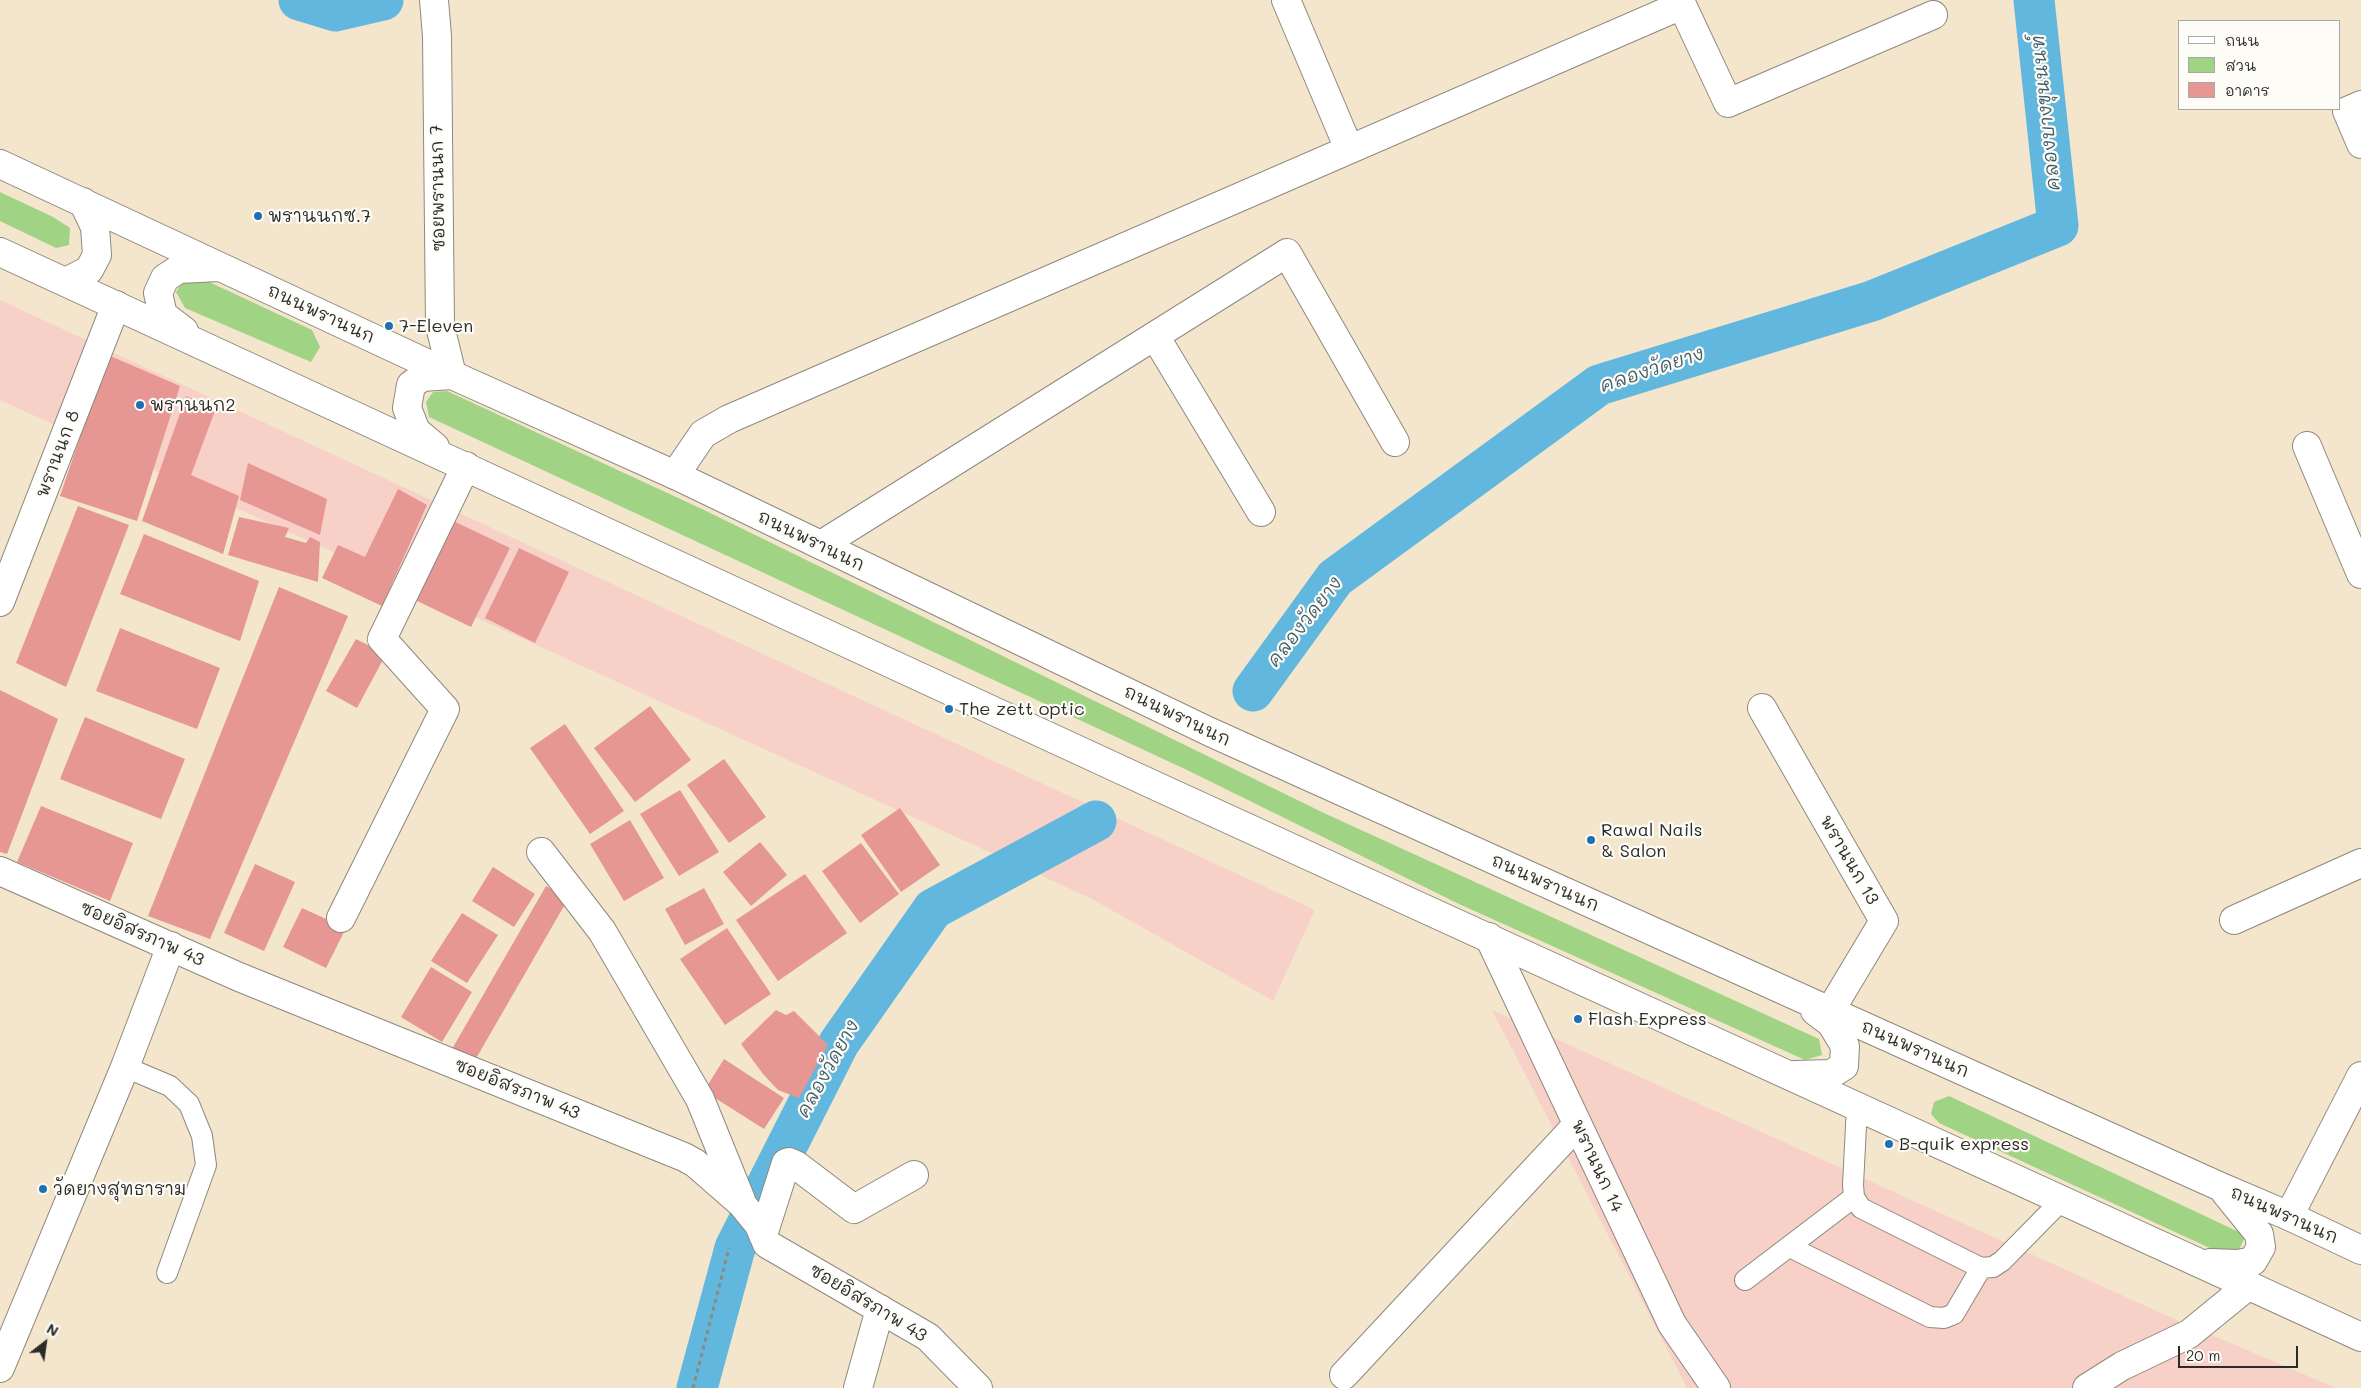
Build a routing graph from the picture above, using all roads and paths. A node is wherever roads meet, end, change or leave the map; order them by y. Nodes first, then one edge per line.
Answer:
1 (434, 0) edge
2 (1286, 0) edge
3 (1933, 15) dead end
4 (2361, 105) edge
5 (2361, 144) edge
6 (1349, 149) junction
7 (0, 164) edge
8 (83, 202) junction
9 (0, 252) edge
10 (222, 267) junction
11 (66, 282) junction
12 (116, 305) junction
13 (1155, 336) junction
14 (203, 345) junction
15 (452, 375) junction
16 (1395, 442) dead end
17 (2307, 446) dead end
18 (457, 462) junction
19 (675, 475) junction
20 (1261, 512) dead end
21 (821, 546) junction
22 (2361, 574) edge
23 (0, 602) edge
24 (1762, 708) dead end
25 (542, 852) dead end
26 (2361, 863) edge
27 (0, 871) edge
28 (341, 918) dead end
29 (2234, 920) dead end
30 (1489, 937) junction
31 (171, 946) junction
32 (1790, 992) junction
33 (1830, 1011) junction
34 (125, 1067) junction
35 (1790, 1075) junction
36 (2361, 1076) edge
37 (1857, 1106) junction
38 (1577, 1125) junction
39 (914, 1175) dead end
40 (2221, 1187) junction
41 (1854, 1197) junction
42 (2062, 1200) junction
43 (742, 1204) junction
44 (2289, 1216) junction
45 (761, 1230) junction
46 (1790, 1247) junction
47 (2361, 1250) edge
48 (2199, 1262) junction
49 (1981, 1268) junction
50 (167, 1273) dead end
51 (1745, 1280) dead end
52 (2248, 1285) junction
53 (880, 1309) junction
54 (2361, 1337) edge
55 (0, 1368) edge
56 (1344, 1375) dead end
57 (693, 1388) edge
58 (858, 1388) edge
59 (978, 1388) edge
60 (1716, 1388) edge
61 (2087, 1388) edge

1 - 15 street, ซอยพรานนก 7
2 - 6 street
3 - 6 street
4 - 5 street
6 - 19 street
7 - 8 street, ถนนพรานนก
8 - 10 street, ถนนพรานนก
8 - 11 street
9 - 11 street
10 - 14 street
10 - 15 street, ถนนพรานนก
11 - 12 street
12 - 14 street
12 - 23 street, พรานนก 8
13 - 16 street
13 - 20 street
13 - 21 street
14 - 18 street
15 - 18 street
15 - 19 street, ถนนพรานนก
17 - 22 street
18 - 28 street
18 - 30 street
19 - 21 street, ถนนพรานนก
21 - 32 street, ถนนพรานนก
24 - 33 street, พรานนก 13
25 - 43 street
26 - 29 street
27 - 31 street, ซอยอิสรภาพ 43
30 - 35 street
30 - 38 street, พรานนก 14
31 - 34 street
31 - 43 street, ซอยอิสรภาพ 43
32 - 33 street, ถนนพรานนก
32 - 35 street
33 - 40 street, ถนนพรานนก
34 - 50 lane
34 - 55 street
35 - 37 street
36 - 44 street
37 - 41 lane
37 - 42 street
38 - 56 street
38 - 60 street, พรานนก 14
39 - 45 street
40 - 44 street, ถนนพรานนก
40 - 48 street
41 - 46 lane
41 - 49 lane
42 - 48 street
42 - 49 lane
43 - 45 street, ซอยอิสรภาพ 43
43 - 57 path
44 - 47 street, ถนนพรานนก
45 - 53 street, ซอยอิสรภาพ 43
46 - 49 lane
46 - 51 lane
48 - 52 street
52 - 54 street
52 - 61 street
53 - 58 street
53 - 59 street, ซอยอิสรภาพ 43

